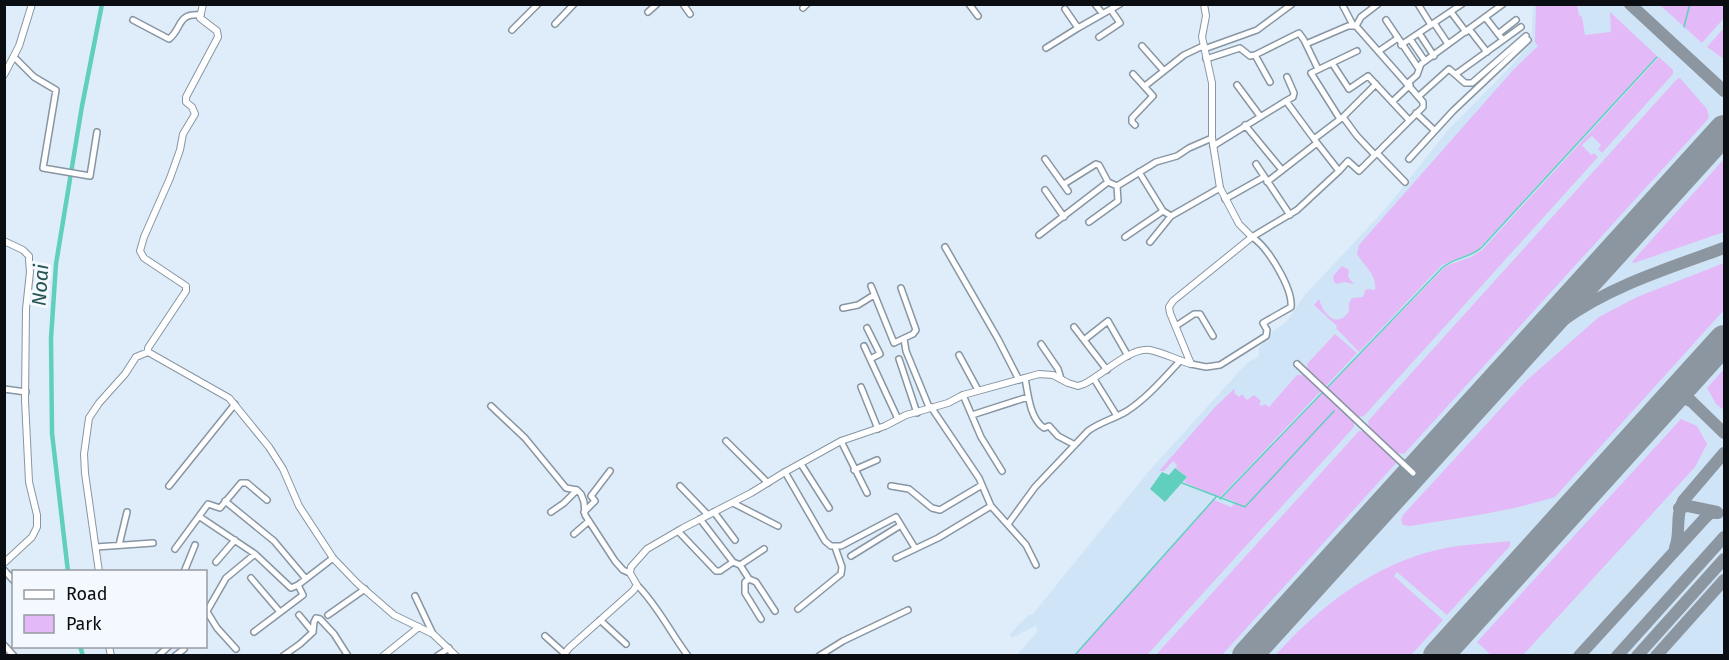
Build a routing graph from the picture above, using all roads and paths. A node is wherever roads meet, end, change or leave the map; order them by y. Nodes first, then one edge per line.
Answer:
1 (32, 4) edge
2 (203, 4) edge
3 (538, 4) edge
4 (574, 4) edge
5 (657, 4) edge
6 (683, 4) edge
7 (969, 4) edge
8 (1095, 4) edge
9 (1120, 4) edge
10 (1204, 4) edge
11 (1292, 4) edge
12 (1378, 4) edge
13 (1418, 4) edge
14 (1462, 4) edge
15 (1503, 4) edge
16 (1344, 5) edge
17 (1065, 9) dead end
18 (1111, 10) junction
19 (648, 12) dead end
20 (1451, 12) junction
21 (1102, 13) junction
22 (690, 14) dead end
23 (201, 15) junction
24 (978, 16) dead end
25 (1485, 17) junction
26 (133, 20) dead end
27 (1386, 20) dead end
28 (1516, 20) dead end
29 (555, 24) dead end
30 (1433, 24) junction
31 (1355, 25) junction
32 (1521, 27) dead end
33 (1078, 28) junction
34 (512, 30) dead end
35 (1468, 30) junction
36 (1419, 33) junction
37 (1498, 33) junction
38 (1099, 37) dead end
39 (1398, 38) junction
40 (1410, 39) junction
41 (1503, 40) junction
42 (1306, 44) junction
43 (1449, 44) junction
44 (1401, 45) junction
45 (1142, 46) dead end
46 (1204, 47) junction
47 (1046, 48) dead end
48 (1357, 51) dead end
49 (1379, 51) junction
50 (1487, 52) junction
51 (1255, 56) junction
52 (1434, 56) junction
53 (14, 57) junction
54 (1206, 59) junction
55 (1425, 61) junction
56 (1332, 63) junction
57 (1318, 69) junction
58 (1419, 69) junction
59 (1164, 71) junction
60 (1133, 74) dead end
61 (1456, 74) junction
62 (4, 75) edge
63 (1287, 77) dead end
64 (1270, 82) dead end
65 (1376, 84) junction
66 (1409, 84) junction
67 (1237, 85) dead end
68 (1145, 86) junction
69 (1419, 96) junction
70 (1286, 101) junction
71 (1392, 102) junction
72 (1416, 113) junction
73 (1260, 116) junction
74 (1342, 118) junction
75 (1409, 120) junction
76 (1134, 125) dead end
77 (1245, 125) junction
78 (1434, 130) junction
79 (97, 132) dead end
80 (1212, 138) junction
81 (1315, 141) junction
82 (1213, 146) junction
83 (1376, 154) junction
84 (1045, 159) dead end
85 (1409, 159) dead end
86 (1256, 164) dead end
87 (1282, 170) junction
88 (1339, 171) junction
89 (1139, 172) junction
90 (1266, 179) junction
91 (1108, 182) junction
92 (1405, 182) dead end
93 (1064, 184) junction
94 (1117, 186) junction
95 (1220, 188) junction
96 (1045, 190) dead end
97 (1068, 191) dead end
98 (1225, 199) junction
99 (1163, 211) junction
100 (1290, 215) junction
101 (1172, 216) junction
102 (1064, 217) junction
103 (1089, 222) dead end
104 (1039, 235) dead end
105 (1125, 237) dead end
106 (1252, 237) junction
107 (4, 241) edge
108 (1150, 242) dead end
109 (945, 247) dead end
110 (870, 286) dead end
111 (902, 288) dead end
112 (874, 295) junction
113 (843, 308) dead end
114 (1176, 326) junction
115 (1074, 327) dead end
116 (867, 328) dead end
117 (1213, 336) dead end
118 (903, 339) junction
119 (1084, 339) junction
120 (1041, 344) dead end
121 (864, 346) dead end
122 (148, 351) junction
123 (959, 355) dead end
124 (1128, 356) junction
125 (870, 359) junction
126 (898, 359) dead end
127 (1180, 361) junction
128 (1191, 364) junction
129 (1297, 364) dead end
130 (1107, 370) junction
131 (1022, 379) junction
132 (1061, 379) junction
133 (1094, 379) junction
134 (861, 387) dead end
135 (4, 389) edge
136 (978, 390) junction
137 (26, 392) junction
138 (963, 395) junction
139 (1028, 397) junction
140 (235, 404) junction
141 (492, 406) dead end
142 (930, 407) junction
143 (917, 413) junction
144 (972, 415) junction
145 (1117, 416) junction
146 (898, 419) junction
147 (878, 429) junction
148 (726, 441) dead end
149 (841, 441) junction
150 (1075, 445) junction
151 (877, 460) dead end
152 (801, 464) junction
153 (854, 470) junction
154 (610, 471) dead end
155 (1002, 471) dead end
156 (785, 472) junction
157 (1413, 473) dead end
158 (768, 483) junction
159 (982, 485) junction
160 (169, 486) dead end
161 (680, 486) dead end
162 (891, 486) dead end
163 (577, 490) junction
164 (867, 493) dead end
165 (267, 500) dead end
166 (225, 501) junction
167 (733, 502) junction
168 (991, 506) junction
169 (829, 508) dead end
170 (127, 512) dead end
171 (551, 512) dead end
172 (584, 512) junction
173 (711, 513) junction
174 (200, 518) junction
175 (700, 519) junction
176 (589, 522) junction
177 (1008, 524) junction
178 (901, 525) junction
179 (778, 526) dead end
180 (678, 531) junction
181 (574, 534) dead end
182 (235, 540) junction
183 (735, 540) dead end
184 (153, 543) dead end
185 (119, 545) junction
186 (195, 545) dead end
187 (96, 547) junction
188 (835, 547) junction
189 (915, 548) junction
190 (175, 549) dead end
191 (764, 549) dead end
192 (255, 554) junction
193 (851, 556) dead end
194 (333, 558) junction
195 (896, 558) dead end
196 (216, 561) dead end
197 (733, 562) junction
198 (4, 563) edge
199 (740, 565) junction
200 (1036, 565) dead end
201 (99, 570) edge
202 (185, 570) edge
203 (630, 573) junction
204 (251, 578) dead end
205 (306, 579) junction
206 (749, 579) junction
207 (298, 585) junction
208 (637, 585) junction
209 (364, 589) junction
210 (416, 596) dead end
211 (798, 609) dead end
212 (908, 610) dead end
213 (775, 611) dead end
214 (280, 612) junction
215 (207, 615) edge
216 (299, 615) dead end
217 (328, 615) dead end
218 (761, 619) dead end
219 (600, 620) junction
220 (419, 627) junction
221 (254, 632) dead end
222 (313, 632) junction
223 (433, 634) junction
224 (545, 636) dead end
225 (626, 644) dead end
226 (4, 645) edge
227 (449, 648) junction
228 (184, 649) dead end
229 (236, 649) dead end
230 (564, 655) edge
231 (14, 656) edge
232 (175, 656) edge
233 (284, 656) edge
234 (348, 656) edge
235 (383, 656) edge
236 (437, 656) edge
237 (456, 656) edge
238 (688, 656) edge
239 (819, 656) edge

1 - 53 street
2 - 23 street
3 - 34 street
4 - 29 street
5 - 19 street
6 - 22 street
7 - 24 street
8 - 21 street
9 - 18 street
10 - 46 street
11 - 46 street
12 - 31 street
13 - 30 street
14 - 20 street
15 - 25 street
16 - 31 street
17 - 33 street
18 - 21 street
18 - 38 street
20 - 30 street
20 - 35 street
21 - 33 street
23 - 26 street
23 - 122 street
25 - 35 street
25 - 37 street
27 - 39 street
28 - 37 street
30 - 36 street
30 - 43 street
31 - 42 street
31 - 49 street
32 - 41 street
33 - 47 street
35 - 43 street
35 - 50 street
36 - 40 street
36 - 52 street
37 - 41 street
39 - 44 street
39 - 49 street
40 - 44 street
40 - 55 street
41 - 50 street
42 - 51 street
42 - 57 street
43 - 52 street
44 - 58 street
45 - 59 street
46 - 54 street
46 - 59 street
48 - 56 street
49 - 66 street
50 - 61 street
51 - 54 street
51 - 64 street
52 - 55 street
53 - 62 street
53 - 79 street
54 - 80 street
55 - 58 street
56 - 57 street
56 - 65 street
57 - 74 street
58 - 66 street
59 - 68 street
60 - 68 street
61 - 69 street
61 - 78 street
63 - 70 street
65 - 71 street
65 - 74 street
66 - 69 street
66 - 71 street
67 - 73 street
68 - 76 street
69 - 72 street
70 - 73 street
70 - 81 street
71 - 75 street
72 - 75 street
72 - 78 street
73 - 77 street
74 - 81 street
74 - 83 street
75 - 83 street
77 - 82 street
77 - 87 street
78 - 85 street
80 - 82 street
80 - 89 street
81 - 87 street
81 - 88 street
82 - 95 street
83 - 88 street
83 - 92 street
84 - 93 street
86 - 90 street
87 - 90 street
88 - 100 street
89 - 94 street
89 - 99 street
90 - 98 street
90 - 100 street
91 - 93 street
91 - 94 street
91 - 102 street
93 - 97 street
94 - 103 street
95 - 98 street
95 - 101 street
96 - 102 street
98 - 106 street
99 - 101 street
99 - 105 street
100 - 106 street
101 - 108 street
102 - 104 street
106 - 114 street
106 - 128 street
107 - 137 street
109 - 131 street
110 - 112 street
111 - 118 street
112 - 113 street
112 - 118 street
114 - 117 street
114 - 128 street
115 - 119 street
116 - 125 street
118 - 142 street
119 - 124 street
119 - 130 street
120 - 132 street
121 - 125 street
122 - 140 street
122 - 187 street
123 - 136 street
124 - 127 street
124 - 130 street
125 - 146 street
126 - 143 street
127 - 128 street
127 - 145 street
129 - 157 street
130 - 133 street
131 - 132 street
131 - 136 street
131 - 139 street
132 - 133 street
133 - 145 street
134 - 147 street
135 - 137 street
136 - 138 street
137 - 198 street
138 - 142 street
138 - 144 street
139 - 144 street
139 - 150 street
140 - 160 street
140 - 194 street
141 - 163 street
142 - 143 street
142 - 159 street
143 - 146 street
144 - 155 street
145 - 150 street
146 - 147 street
147 - 149 street
148 - 158 street
149 - 152 street
149 - 153 street
150 - 177 street
151 - 153 street
152 - 156 street
152 - 169 street
153 - 164 street
154 - 172 street
156 - 158 street
156 - 188 street
158 - 167 street
159 - 162 street
159 - 168 street
161 - 173 street
163 - 171 street
163 - 172 street
165 - 166 street
166 - 174 street
166 - 205 street
167 - 173 street
167 - 179 street
168 - 177 street
168 - 189 street
170 - 185 street
172 - 176 street
173 - 175 street
173 - 183 street
174 - 182 street
174 - 190 street
175 - 180 street
175 - 197 street
176 - 181 street
176 - 203 street
177 - 200 street
178 - 188 street
178 - 189 street
178 - 193 street
180 - 197 street
180 - 203 street
182 - 192 street
182 - 196 street
184 - 185 street
185 - 187 street
186 - 202 street
187 - 201 street
188 - 211 street
189 - 195 street
191 - 199 street
192 - 207 street
192 - 215 street
194 - 205 street
194 - 209 street
197 - 199 street
199 - 206 street
203 - 208 street
204 - 214 street
205 - 207 street
206 - 213 street
206 - 218 street
207 - 214 street
208 - 219 street
208 - 238 street
209 - 217 street
209 - 220 street
210 - 223 street
212 - 239 street
214 - 221 street
215 - 229 street
216 - 222 street
219 - 225 street
219 - 230 street
220 - 223 street
220 - 235 street
222 - 233 street
222 - 234 street
223 - 227 street
224 - 230 street
226 - 231 street
227 - 236 street
227 - 237 street
228 - 232 street

